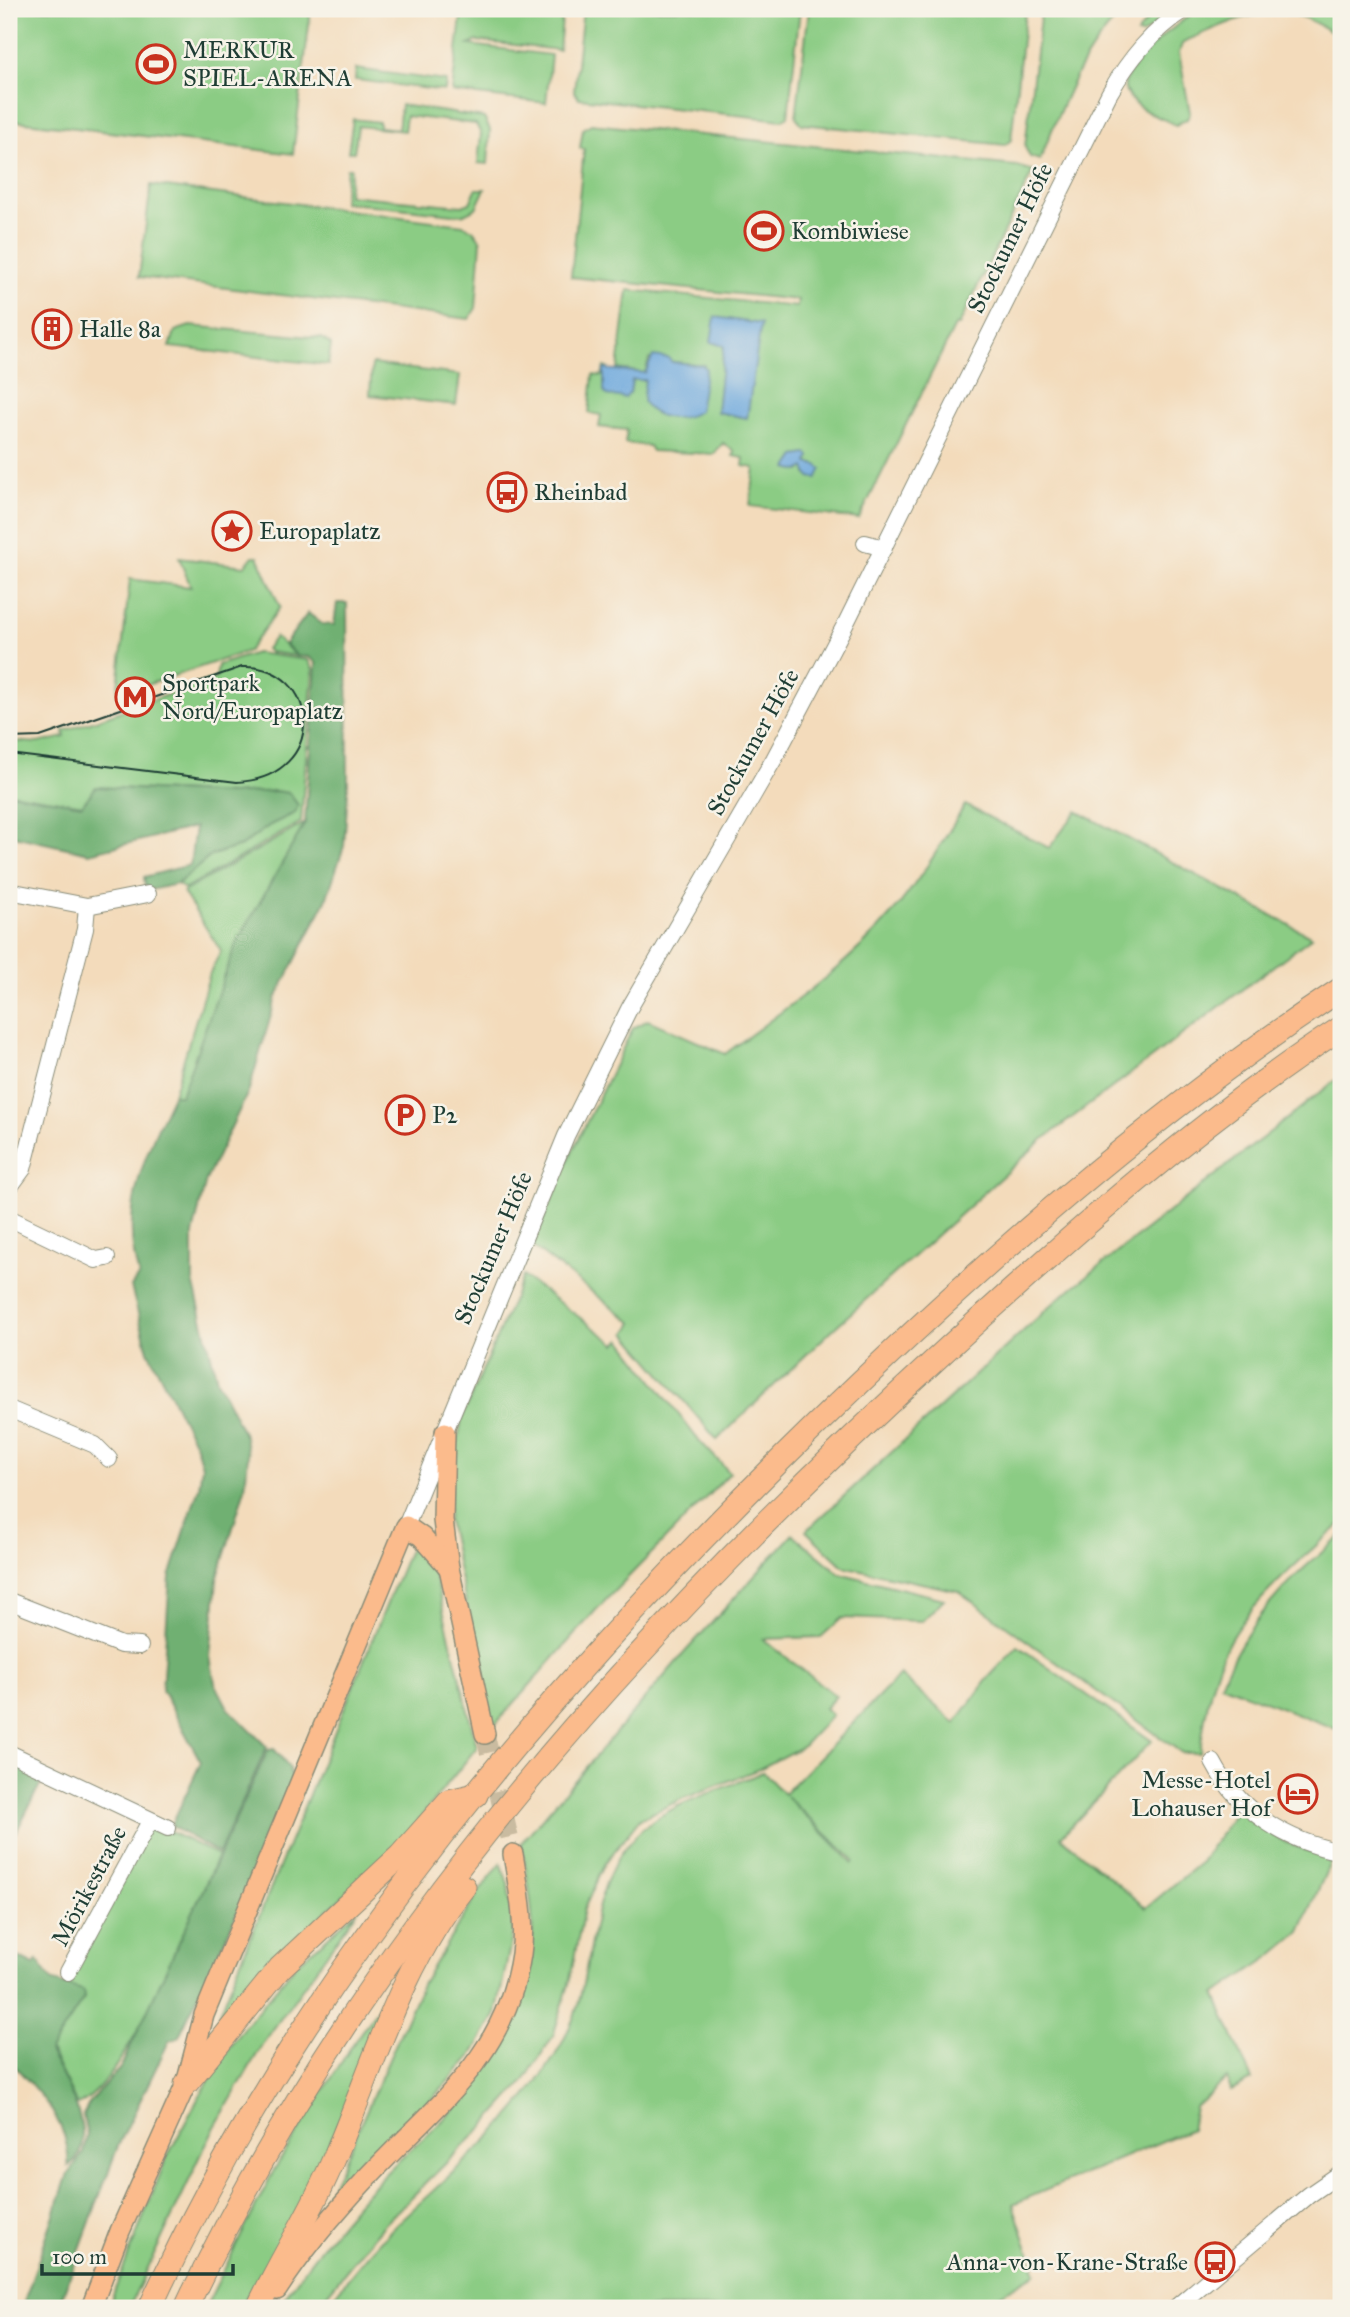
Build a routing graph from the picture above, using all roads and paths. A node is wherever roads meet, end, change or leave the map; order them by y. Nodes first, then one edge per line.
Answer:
1 (1186, 9) edge
2 (865, 543) dead end
3 (884, 548) junction
4 (9, 891) edge
5 (148, 894) dead end
6 (87, 906) junction
7 (1341, 980) edge
8 (1341, 989) edge
9 (1315, 1006) junction
10 (1341, 1028) edge
11 (10, 1181) edge
12 (9, 1218) edge
13 (107, 1258) dead end
14 (9, 1409) edge
15 (445, 1432) junction
16 (109, 1458) dead end
17 (406, 1526) junction
18 (449, 1568) junction
19 (9, 1601) edge
20 (140, 1646) dead end
21 (485, 1734) tunnel mouth
22 (9, 1753) edge
23 (551, 1756) junction
24 (1213, 1762) dead end
25 (476, 1795) junction
26 (150, 1821) junction
27 (168, 1828) dead end
28 (1341, 1853) edge
29 (513, 1854) tunnel mouth
30 (68, 1972) dead end
31 (186, 2084) junction
32 (1341, 2173) edge
33 (91, 2308) edge
34 (149, 2308) edge
35 (186, 2308) edge
36 (258, 2308) edge
37 (264, 2308) edge
38 (1175, 2308) edge

1 - 3 street, Stockumer Höfe
2 - 3 street
3 - 15 street, Stockumer Höfe
4 - 6 street
5 - 6 street
6 - 11 street
7 - 9 highway
8 - 9 highway
9 - 25 highway
10 - 23 highway
12 - 13 street
14 - 16 street
15 - 17 street, Stockumer Höfe
15 - 18 main road
17 - 18 main road
17 - 31 main road
18 - 21 main road
19 - 20 street
22 - 26 street, Mörikestraße
23 - 35 highway
23 - 36 highway
24 - 28 street
25 - 31 highway
25 - 34 highway
26 - 27 street, Mörikestraße
26 - 30 street, Mörikestraße
29 - 37 main road
31 - 33 main road
32 - 38 street

